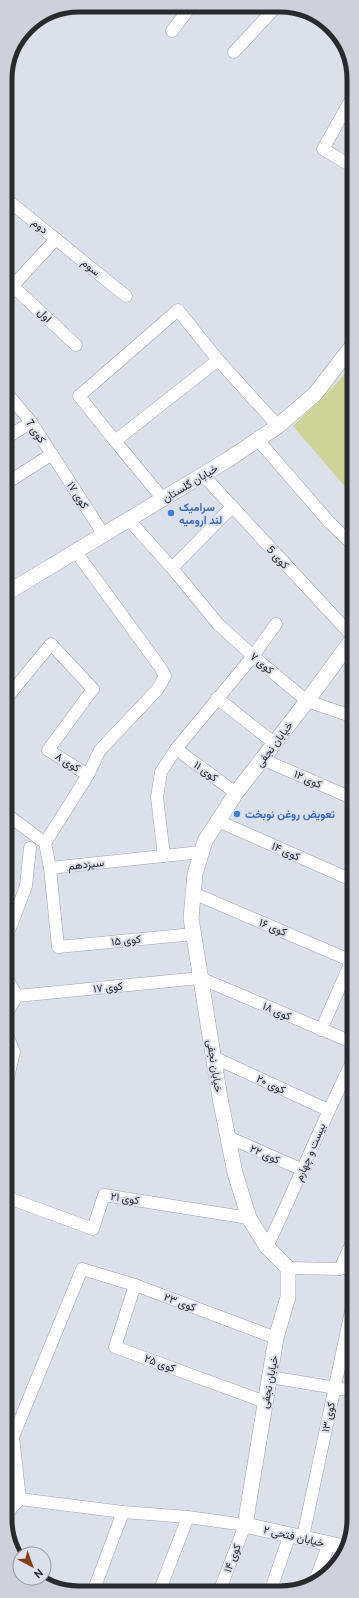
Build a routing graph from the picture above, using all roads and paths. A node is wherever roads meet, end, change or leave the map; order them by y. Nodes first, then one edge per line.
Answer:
1 (186, 12) edge
2 (271, 12) edge
3 (172, 31) dead end
4 (234, 52) dead end
5 (347, 107) edge
6 (347, 163) edge
7 (12, 204) edge
8 (56, 239) junction
9 (12, 282) edge
10 (12, 289) edge
11 (126, 296) dead end
12 (76, 345) dead end
13 (347, 353) edge
14 (218, 360) junction
15 (12, 399) edge
16 (31, 422) junction
17 (278, 426) junction
18 (12, 434) edge
19 (258, 440) junction
20 (116, 441) junction
21 (52, 454) junction
22 (203, 475) junction
23 (12, 480) edge
24 (163, 499) junction
25 (232, 507) junction
26 (129, 520) junction
27 (104, 535) junction
28 (347, 539) edge
29 (76, 552) junction
30 (172, 568) junction
31 (12, 590) edge
32 (276, 624) dead end
33 (347, 632) edge
34 (347, 646) edge
35 (252, 656) junction
36 (12, 691) edge
37 (217, 698) junction
38 (307, 701) junction
39 (347, 715) edge
40 (274, 743) junction
41 (176, 749) junction
42 (262, 759) junction
43 (88, 775) junction
44 (236, 793) junction
45 (347, 796) edge
46 (12, 817) edge
47 (218, 821) junction
48 (45, 843) junction
49 (30, 848) dead end
50 (201, 852) junction
51 (164, 856) junction
52 (50, 868) junction
53 (347, 878) edge
54 (193, 893) junction
55 (12, 924) edge
56 (194, 934) junction
57 (347, 957) edge
58 (347, 972) edge
59 (200, 978) junction
60 (12, 986) edge
61 (17, 996) junction
62 (12, 1005) edge
63 (321, 1030) junction
64 (347, 1040) edge
65 (12, 1046) edge
66 (213, 1057) junction
67 (12, 1060) edge
68 (347, 1072) edge
69 (328, 1110) junction
70 (228, 1137) junction
71 (303, 1170) junction
72 (12, 1199) edge
73 (249, 1218) junction
74 (267, 1247) junction
75 (347, 1254) edge
76 (288, 1268) junction
77 (347, 1268) edge
78 (340, 1269) junction
79 (135, 1285) junction
80 (347, 1329) edge
81 (276, 1338) junction
82 (270, 1377) junction
83 (334, 1388) junction
84 (347, 1390) edge
85 (265, 1402) junction
86 (12, 1441) edge
87 (12, 1460) edge
88 (20, 1499) junction
89 (12, 1508) edge
90 (123, 1512) junction
91 (188, 1517) junction
92 (245, 1525) junction
93 (297, 1536) junction
94 (329, 1544) junction
95 (341, 1546) edge
96 (317, 1575) edge
97 (95, 1586) edge
98 (162, 1586) edge
99 (221, 1586) edge
100 (273, 1586) edge

1 - 3 street
2 - 4 street
5 - 6 street
7 - 8 street, دوم
8 - 9 street
8 - 11 street, سوم
10 - 12 street, اول
13 - 17 street, خیابان گلستان
14 - 17 street
14 - 20 street
14 - 20 street
15 - 16 street, کوی 7
16 - 18 street
16 - 21 street, کوی 7
17 - 19 street, خیابان گلستان
19 - 22 street, خیابان گلستان
19 - 28 street
20 - 24 street
21 - 23 street
21 - 27 street, کوی ۱۷
22 - 24 street, خیابان گلستان
22 - 25 street, کوی 5
24 - 26 street, خیابان گلستان
25 - 30 street
25 - 33 street, کوی 5
26 - 27 street, خیابان گلستان
26 - 30 street, کوی ۷
27 - 29 street, خیابان گلستان
29 - 31 street, خیابان گلستان
29 - 43 street
30 - 35 street, کوی ۷
32 - 35 street
34 - 38 street, خیابان نجفی
35 - 37 street
35 - 38 street, کوی ۷
36 - 43 street, کوی ۸
37 - 40 street
37 - 41 street
38 - 39 street
38 - 40 street, خیابان نجفی
40 - 42 street, خیابان نجفی
41 - 44 street, کوی ۱۱
41 - 51 street
42 - 44 street, خیابان نجفی
42 - 45 street, کوی ۱۲
43 - 48 street
44 - 47 street, خیابان نجفی
46 - 48 street
47 - 50 street, خیابان نجفی
47 - 53 street, کوی ۱۴
48 - 52 street
49 - 55 street
50 - 51 street, سیزدهم
50 - 54 street, خیابان نجفی
51 - 52 street, سیزدهم
52 - 56 street, کوی ۱۵
54 - 56 street, خیابان نجفی
54 - 57 street, کوی ۱۶
56 - 59 street, خیابان نجفی
58 - 63 street
59 - 61 street, کوی ۱۷
59 - 63 street, کوی ۱۸
59 - 66 street, خیابان نجفی
60 - 61 street
61 - 62 street
63 - 64 street, کوی ۱۸
65 - 67 street
66 - 69 street, کوی ۲۰
66 - 70 street, خیابان نجفی
68 - 69 street, بیست و چهارم
69 - 71 street, بیست و چهارم
70 - 71 street, کوی ۲۲
70 - 73 street, خیابان نجفی
71 - 74 street, بیست و چهارم
72 - 73 street, کوی ۲۱
73 - 74 street, خیابان نجفی
74 - 76 street, خیابان نجفی
75 - 78 street
76 - 78 street
76 - 81 street, خیابان نجفی
77 - 78 street
79 - 81 street, کوی ۲۳
79 - 85 street, کوی ۲۵
79 - 86 street, کوی ۲۳
80 - 83 street, کوی ۱۳
81 - 82 street, خیابان نجفی
82 - 83 street
82 - 85 street, خیابان نجفی
83 - 84 street
83 - 93 street, کوی ۱۳
85 - 92 street, خیابان نجفی
87 - 88 street
88 - 89 street
88 - 90 street
90 - 91 street
90 - 97 street
91 - 92 street
91 - 98 street
92 - 93 street, خیابان فتحی ۲
92 - 99 street, کوی ۱۴
93 - 94 street, خیابان فتحی ۲
93 - 100 street
94 - 95 street, خیابان فتحی ۲
94 - 96 street

